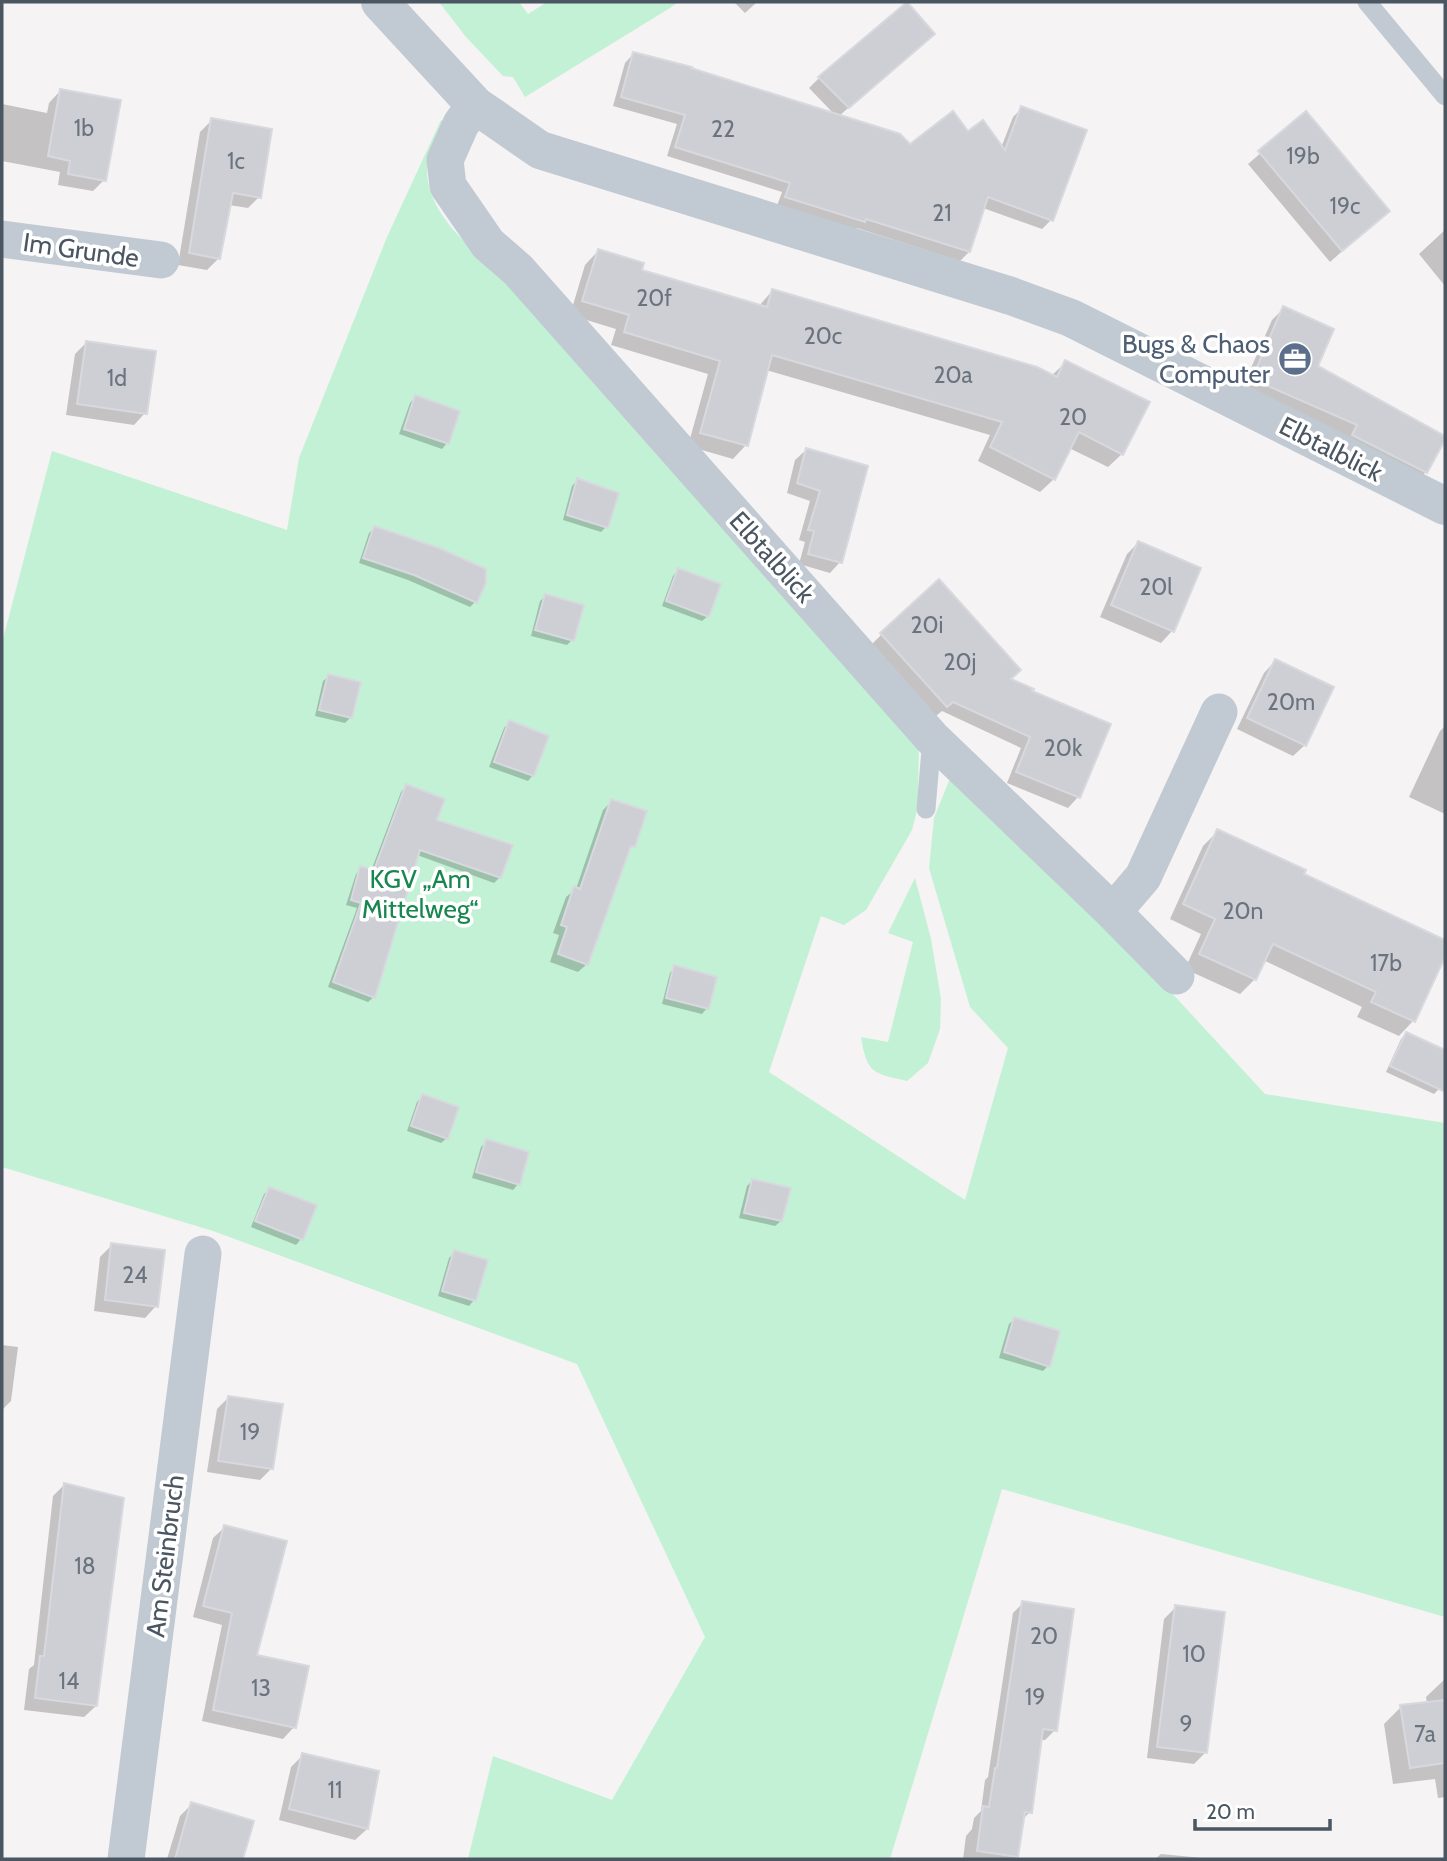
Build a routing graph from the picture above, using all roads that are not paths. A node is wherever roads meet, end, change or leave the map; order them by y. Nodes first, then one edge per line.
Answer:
1 (380, 2) edge
2 (1367, 2) edge
3 (1445, 96) edge
4 (475, 105) junction
5 (2, 239) edge
6 (161, 260) dead end
7 (1445, 506) edge
8 (1219, 712) dead end
9 (932, 738) junction
10 (926, 808) dead end
11 (1113, 912) junction
12 (1176, 976) dead end
13 (203, 1254) dead end
14 (126, 1859) edge

1 - 4 street, Elbtalblick
2 - 3 lane
4 - 7 street, Elbtalblick
4 - 9 street, Elbtalblick
5 - 6 street, Im Grunde
8 - 11 street
9 - 10 lane
9 - 11 street, Elbtalblick
11 - 12 street, Elbtalblick
13 - 14 street, Am Steinbruch

